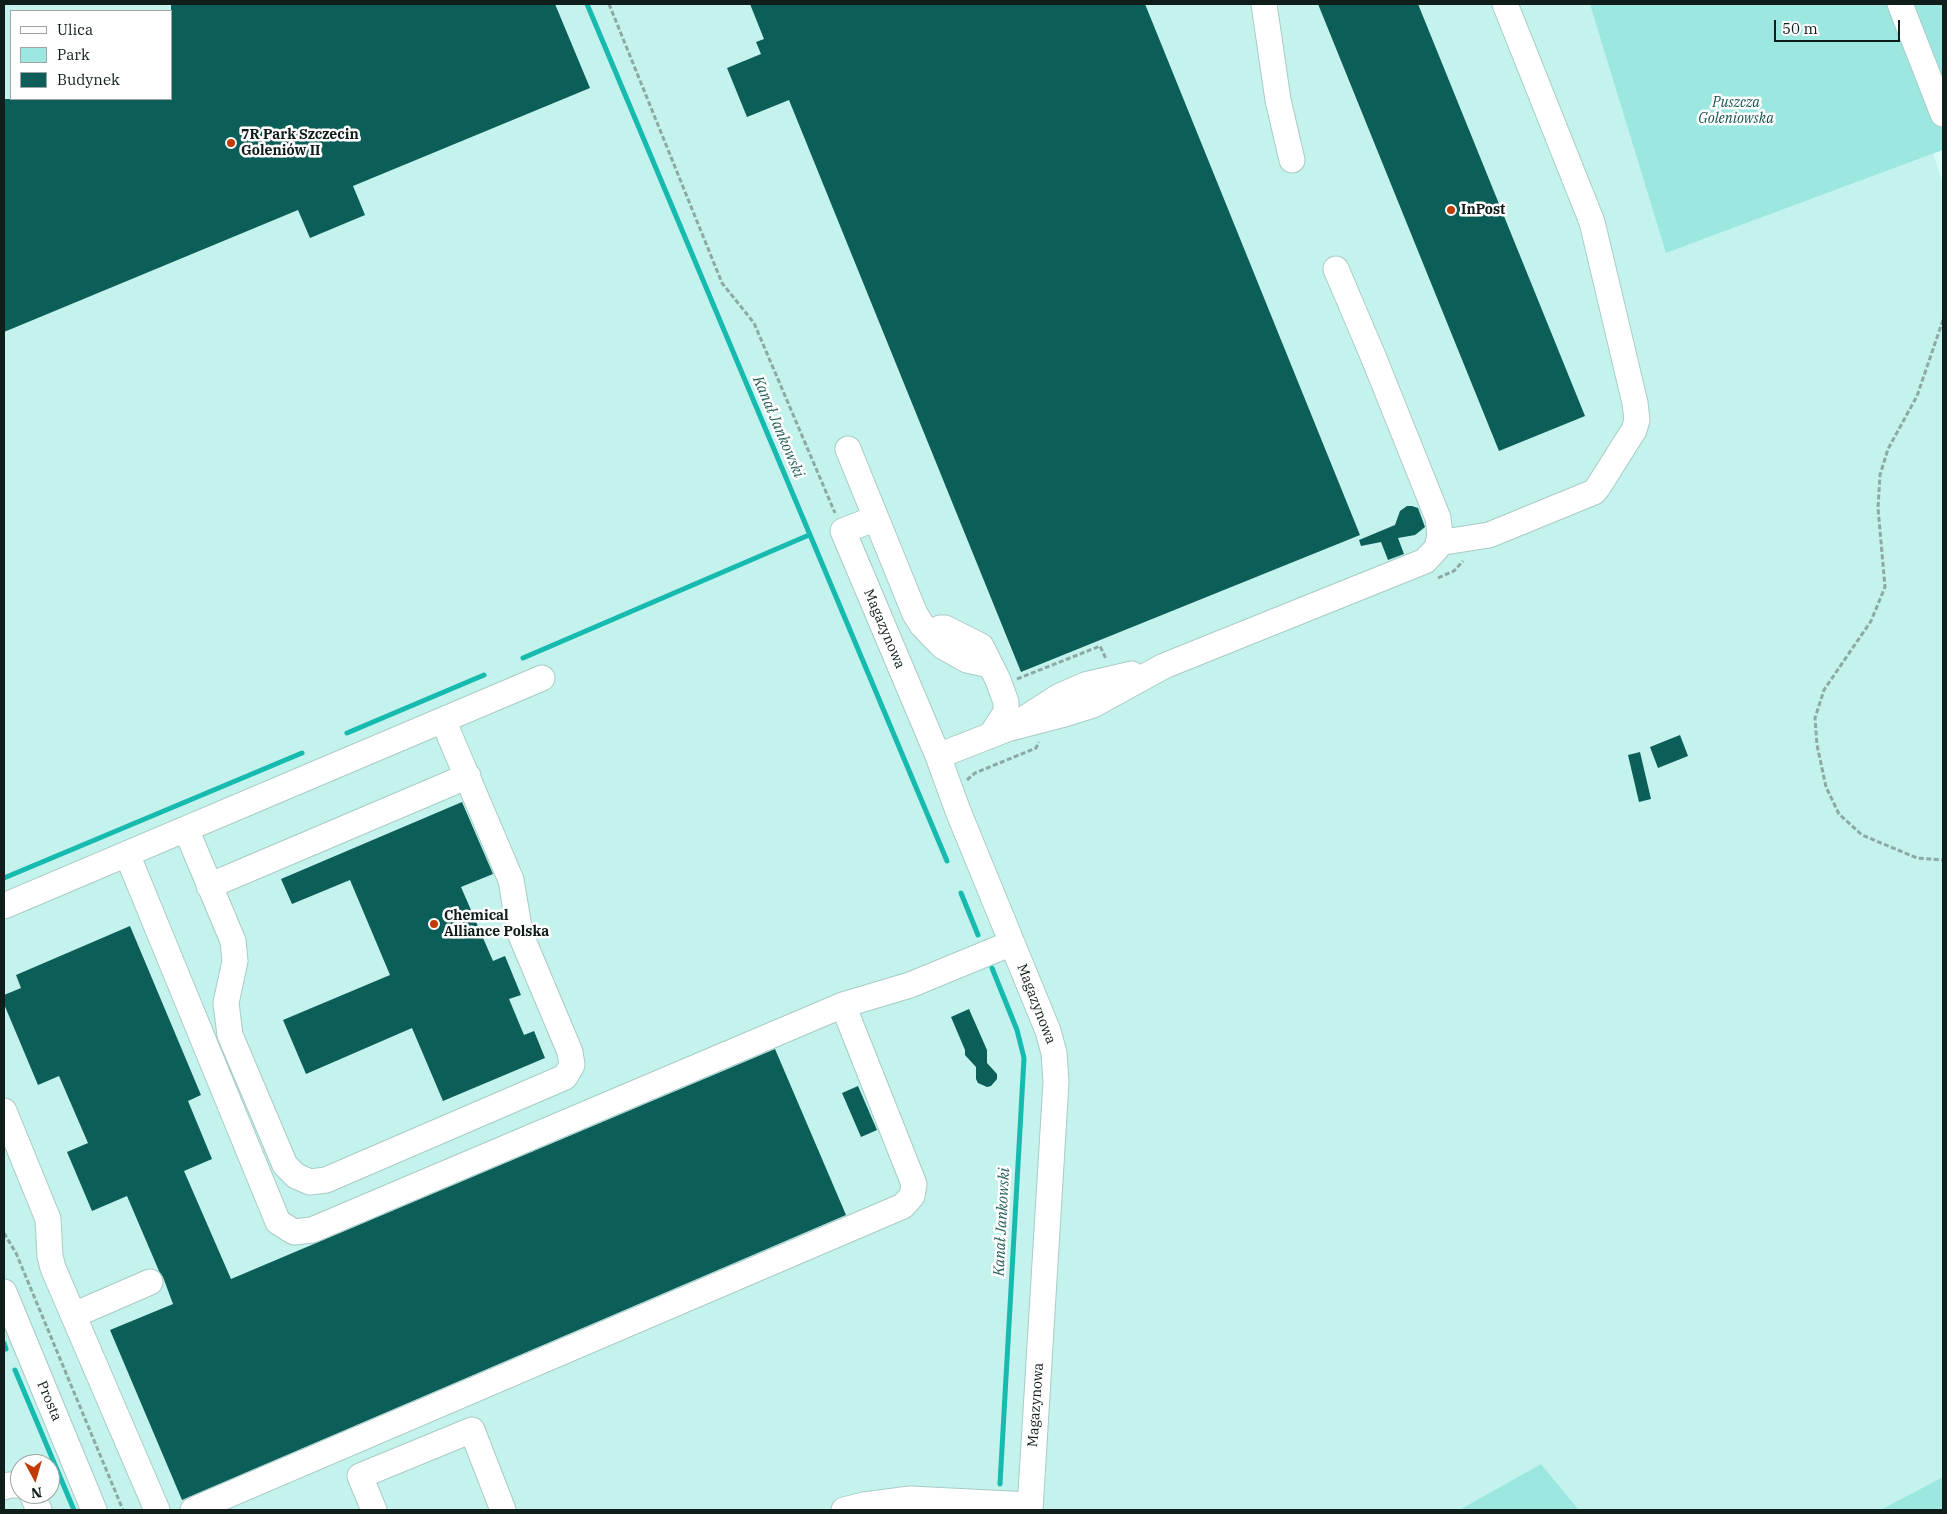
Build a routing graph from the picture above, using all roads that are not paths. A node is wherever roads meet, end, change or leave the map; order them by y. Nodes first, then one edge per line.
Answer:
1 (1264, 4) edge
2 (1505, 4) edge
3 (1900, 4) edge
4 (1943, 114) edge
5 (1292, 160) dead end
6 (1336, 269) dead end
7 (848, 449) dead end
8 (876, 518) junction
9 (1438, 543) junction
10 (542, 678) dead end
11 (443, 720) junction
12 (999, 732) junction
13 (938, 756) junction
14 (468, 776) junction
15 (186, 829) junction
16 (127, 854) junction
17 (209, 886) junction
18 (4, 906) edge
19 (1012, 943) junction
20 (844, 1005) junction
21 (4, 1111) edge
22 (150, 1282) dead end
23 (4, 1292) edge
24 (74, 1315) junction
25 (347, 1444) junction
26 (360, 1476) junction
27 (1030, 1508) edge
28 (94, 1510) edge
29 (157, 1510) edge
30 (194, 1510) edge
31 (374, 1510) edge
32 (503, 1510) edge
33 (844, 1510) edge

1 - 5 street
2 - 9 street
3 - 4 street
6 - 9 street
7 - 8 street
8 - 12 street
8 - 13 street, Magazynowa
9 - 12 street
10 - 11 street
11 - 14 street
11 - 15 street
12 - 13 street
13 - 19 street, Magazynowa
14 - 17 street
14 - 17 street
15 - 16 street
15 - 17 street
16 - 18 street
16 - 20 street
19 - 20 street
19 - 27 street, Magazynowa
20 - 25 street
21 - 24 street
22 - 24 street
23 - 28 street, Prosta
24 - 29 street
25 - 26 street
25 - 30 street
26 - 31 street
26 - 32 street
27 - 33 street

